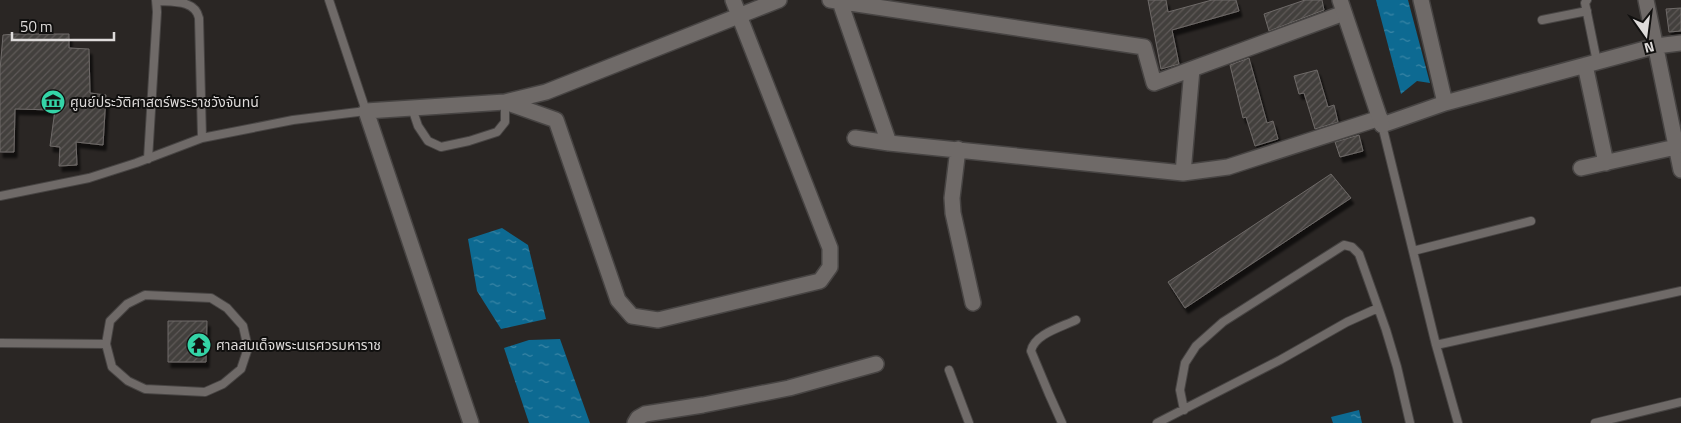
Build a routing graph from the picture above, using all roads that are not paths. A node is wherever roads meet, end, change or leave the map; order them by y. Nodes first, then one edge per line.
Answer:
1 (329, 0) edge
2 (733, 0) edge
3 (779, 0) edge
4 (1421, 0) edge
5 (1587, 0) edge
6 (1646, 0) edge
7 (156, 1) edge
8 (835, 1) edge
9 (1342, 7) edge
10 (1587, 11) junction
11 (739, 16) junction
12 (1542, 20) dead end
13 (1681, 43) edge
14 (1656, 46) junction
15 (1591, 64) junction
16 (1192, 69) junction
17 (505, 102) junction
18 (1445, 102) junction
19 (1674, 103) edge
20 (412, 108) junction
21 (366, 111) junction
22 (1381, 122) junction
23 (202, 138) junction
24 (855, 138) dead end
25 (889, 142) junction
26 (1676, 147) junction
27 (958, 149) junction
28 (148, 159) junction
29 (1606, 163) junction
30 (1581, 168) dead end
31 (1681, 170) edge
32 (1183, 172) junction
33 (0, 196) edge
34 (1531, 221) dead end
35 (1413, 250) junction
36 (1681, 291) edge
37 (973, 302) dead end
38 (1378, 308) junction
39 (1076, 320) dead end
40 (0, 343) edge
41 (106, 344) junction
42 (1436, 345) junction
43 (876, 364) dead end
44 (949, 370) dead end
45 (1681, 402) edge
46 (1184, 410) junction
47 (471, 423) edge
48 (635, 423) edge
49 (969, 423) edge
50 (1062, 423) edge
51 (1157, 423) edge
52 (1410, 423) edge
53 (1458, 423) edge
54 (1596, 423) edge

1 - 21 lane
2 - 11 street
3 - 11 street
4 - 18 street
5 - 10 lane
6 - 14 street
7 - 23 lane
7 - 28 lane
8 - 16 street
8 - 25 street
9 - 16 street
9 - 22 street
10 - 12 lane
10 - 15 lane
11 - 17 street
11 - 17 street
13 - 14 street
14 - 15 street
14 - 19 street
15 - 18 street
15 - 29 street
16 - 32 street
17 - 20 street
17 - 20 lane
18 - 22 street
19 - 26 street
20 - 21 street
21 - 23 lane
21 - 47 street
22 - 32 street
22 - 35 lane
23 - 28 lane
24 - 25 street
25 - 27 street
26 - 29 street
26 - 31 street
27 - 32 street
27 - 37 street
28 - 33 lane
29 - 30 street
34 - 35 lane
35 - 42 lane
36 - 42 lane
38 - 46 lane
38 - 46 lane
38 - 52 lane
39 - 50 lane
40 - 41 lane
41 - 41 lane
42 - 53 lane
43 - 48 street
44 - 49 lane
45 - 54 lane
46 - 51 lane

